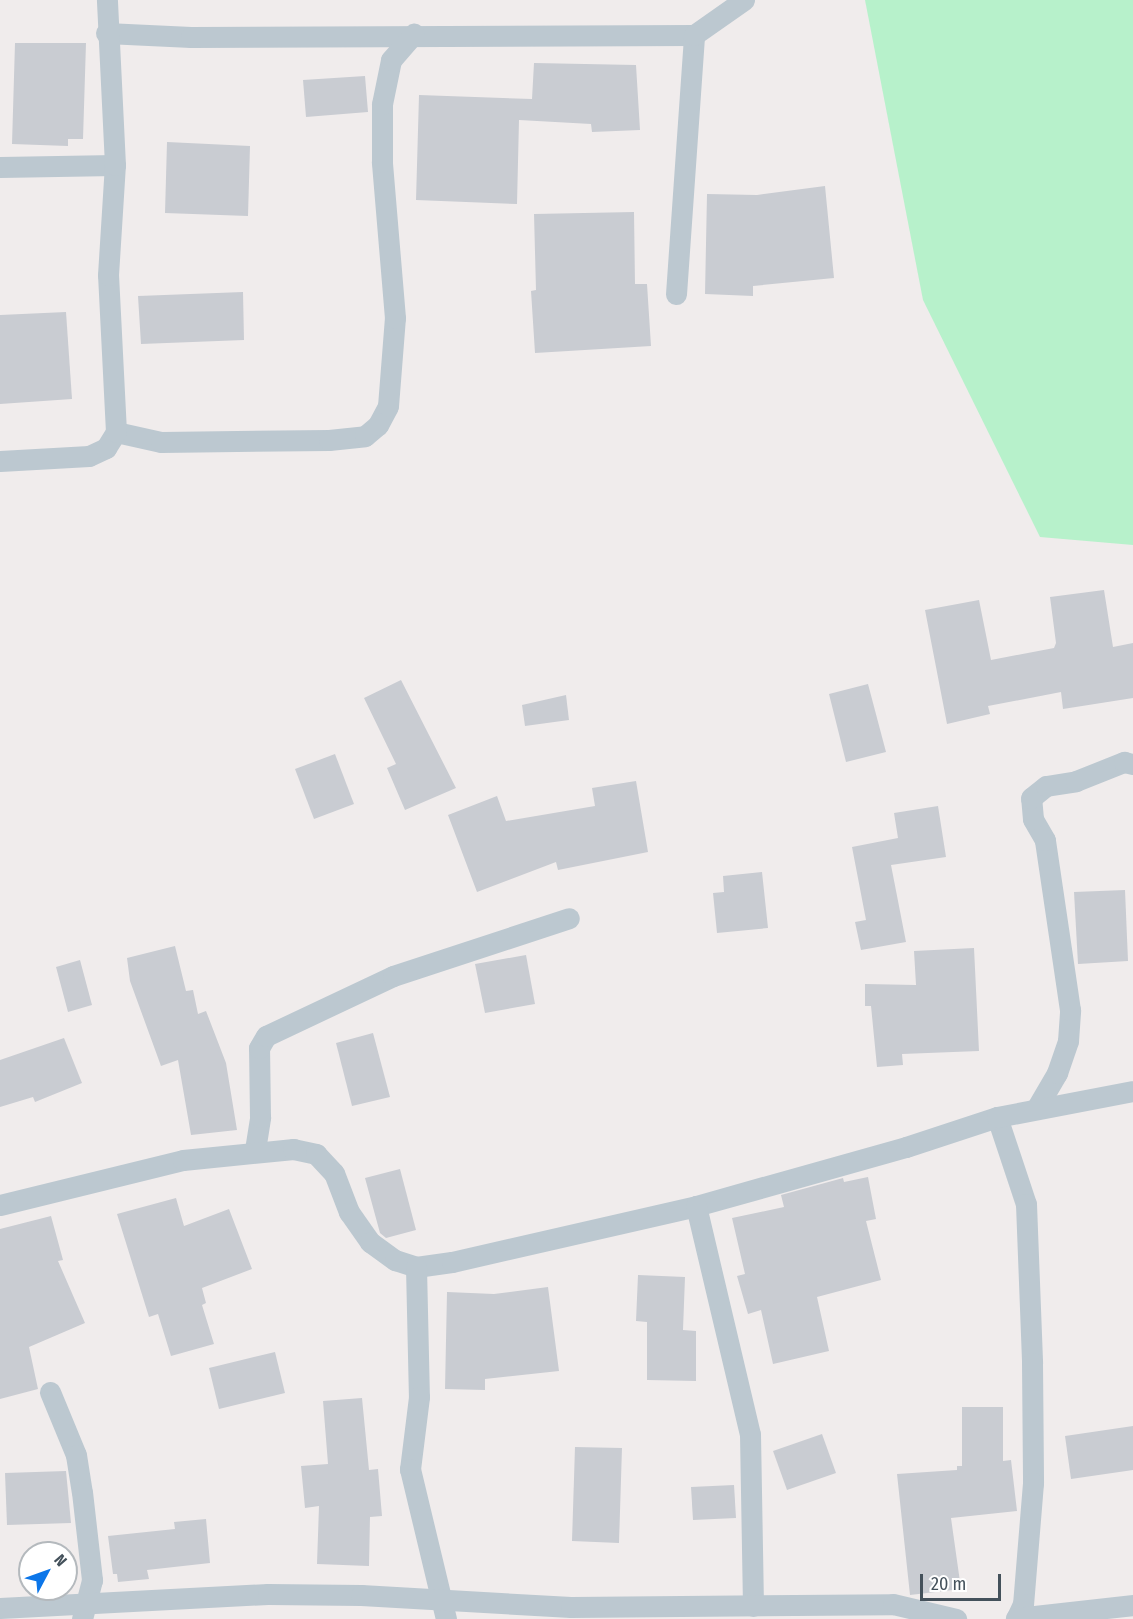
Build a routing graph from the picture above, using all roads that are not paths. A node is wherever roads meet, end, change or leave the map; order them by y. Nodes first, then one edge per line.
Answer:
1 (107, 0) edge
2 (744, 0) edge
3 (106, 33) junction
4 (414, 34) junction
5 (694, 35) junction
6 (115, 165) junction
7 (0, 167) edge
8 (676, 294) dead end
9 (116, 432) junction
10 (0, 461) edge
11 (1133, 764) edge
12 (569, 918) dead end
13 (1133, 1091) edge
14 (1036, 1109) junction
15 (997, 1117) junction
16 (255, 1150) junction
17 (0, 1205) edge
18 (696, 1206) junction
19 (416, 1267) junction
20 (50, 1392) dead end
21 (1133, 1605) edge
22 (753, 1606) junction
23 (0, 1608) edge
24 (83, 1610) edge
25 (445, 1610) edge
26 (956, 1619) edge
27 (1016, 1619) edge

1 - 3 street
2 - 5 street
3 - 4 street
3 - 6 street
4 - 5 street
4 - 9 street
5 - 8 street
6 - 7 street
6 - 9 street
9 - 10 street
11 - 14 street
12 - 16 street
13 - 14 street
14 - 15 street
15 - 18 street
15 - 27 street
16 - 17 street
16 - 19 street
18 - 19 street
18 - 22 street
19 - 25 street
20 - 24 street
21 - 27 street
22 - 25 street
22 - 26 street
23 - 24 street
24 - 25 street

